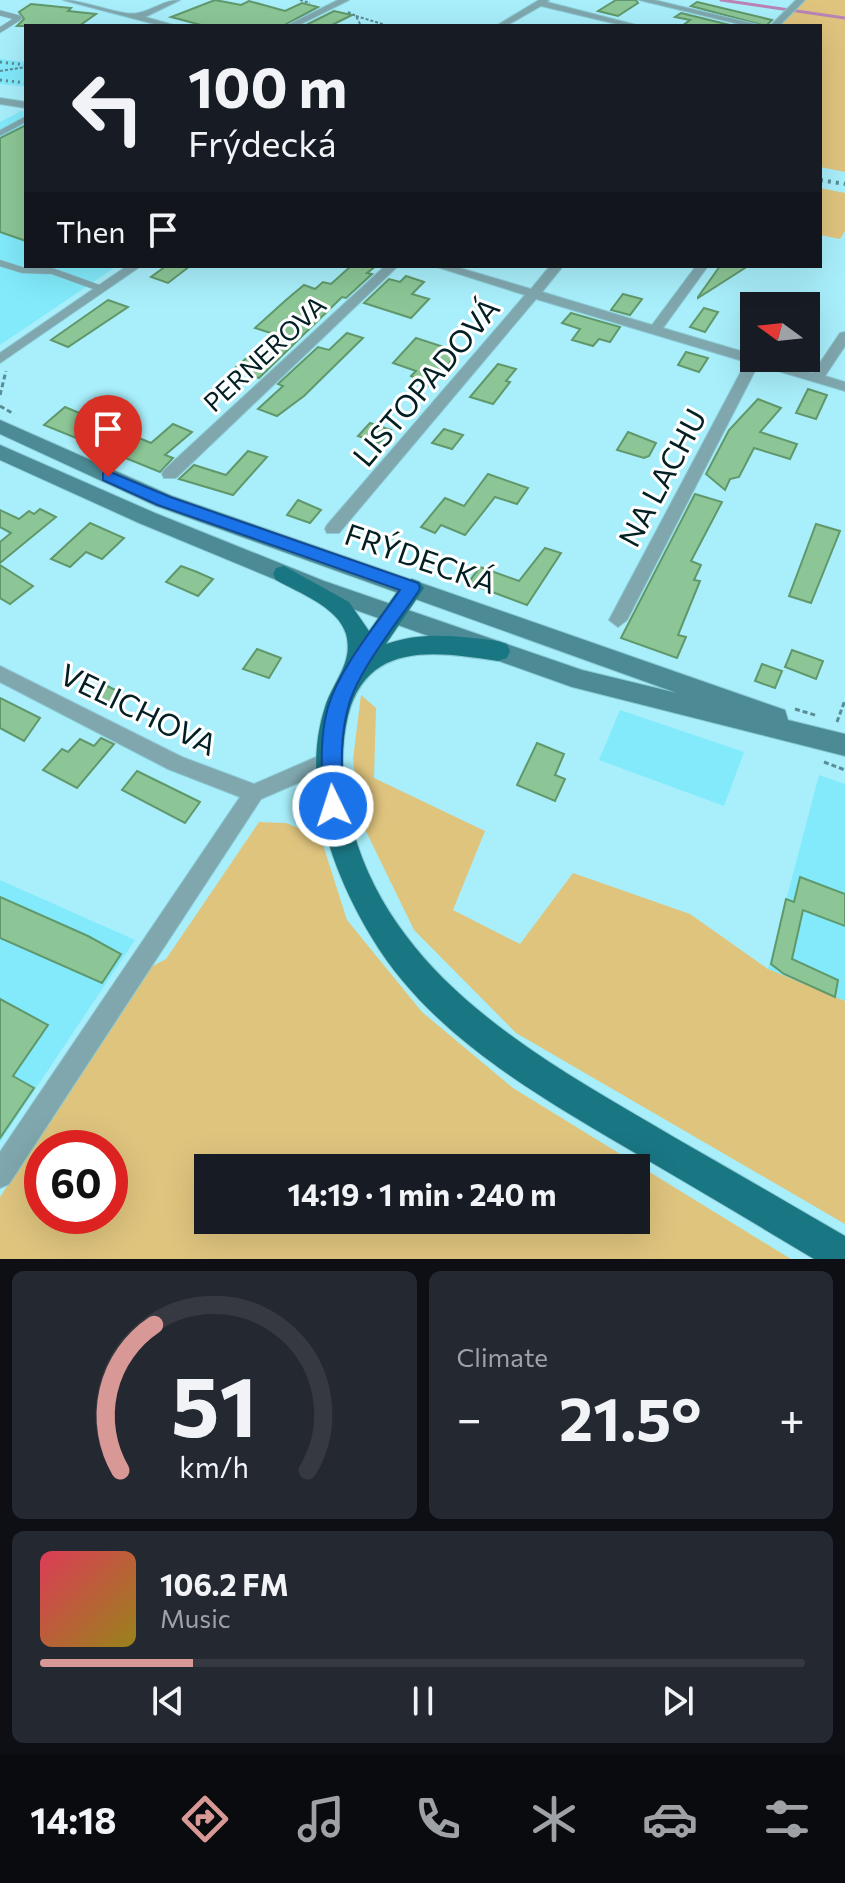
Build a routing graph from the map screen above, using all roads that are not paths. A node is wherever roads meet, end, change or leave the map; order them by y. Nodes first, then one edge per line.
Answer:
1 (67, 0) edge
2 (176, 0) edge
3 (345, 0) edge
4 (643, 0) edge
5 (542, 2) edge
6 (796, 6) edge
7 (0, 13) edge
8 (137, 17) junction
9 (165, 24) edge
10 (294, 24) edge
11 (508, 24) edge
12 (628, 24) edge
13 (750, 24) edge
14 (776, 24) edge
15 (0, 30) edge
16 (0, 101) edge
17 (24, 105) edge
18 (24, 120) edge
19 (0, 133) edge
20 (0, 263) edge
21 (132, 268) edge
22 (390, 268) edge
23 (447, 268) edge
24 (555, 268) edge
25 (701, 268) edge
26 (102, 289) junction
27 (533, 294) junction
28 (655, 330) junction
29 (845, 336) edge
30 (740, 356) edge
31 (3, 363) edge
32 (748, 372) edge
33 (793, 372) edge
34 (816, 379) junction
35 (845, 387) edge
36 (0, 426) edge
37 (0, 452) edge
38 (170, 474) dead end
39 (333, 529) dead end
40 (284, 574) junction
41 (412, 588) junction
42 (393, 615) junction
43 (618, 620) dead end
44 (498, 651) junction
45 (360, 667) junction
46 (0, 673) edge
47 (836, 735) edge
48 (330, 760) junction
49 (254, 793) junction
50 (0, 1175) edge
51 (845, 1257) edge

1 - 8 street
2 - 8 street
3 - 10 street
4 - 13 street
5 - 11 street
5 - 12 street
6 - 14 street
7 - 15 lane
8 - 9 street
16 - 17 street
18 - 19 lane
20 - 26 lane
21 - 26 street
22 - 38 street, PERNEROVA
23 - 27 street
24 - 27 street, LISTOPADOVÁ
25 - 28 street
26 - 31 street
27 - 28 street
27 - 39 street, LISTOPADOVÁ
28 - 30 street
29 - 34 street
32 - 43 street, NA LACHU
33 - 34 street
34 - 35 street
36 - 41 main road, FRÝDECKÁ
37 - 40 main road, FRÝDECKÁ
40 - 42 main road, FRÝDECKÁ
40 - 45 main road
41 - 42 main road
41 - 47 main road, FRÝDECKÁ
42 - 44 main road, FRÝDECKÁ
42 - 45 main road
44 - 45 main road
44 - 47 main road, FRÝDECKÁ
45 - 48 main road
46 - 49 street, VELICHOVA
48 - 49 street
48 - 51 main road
49 - 50 street

